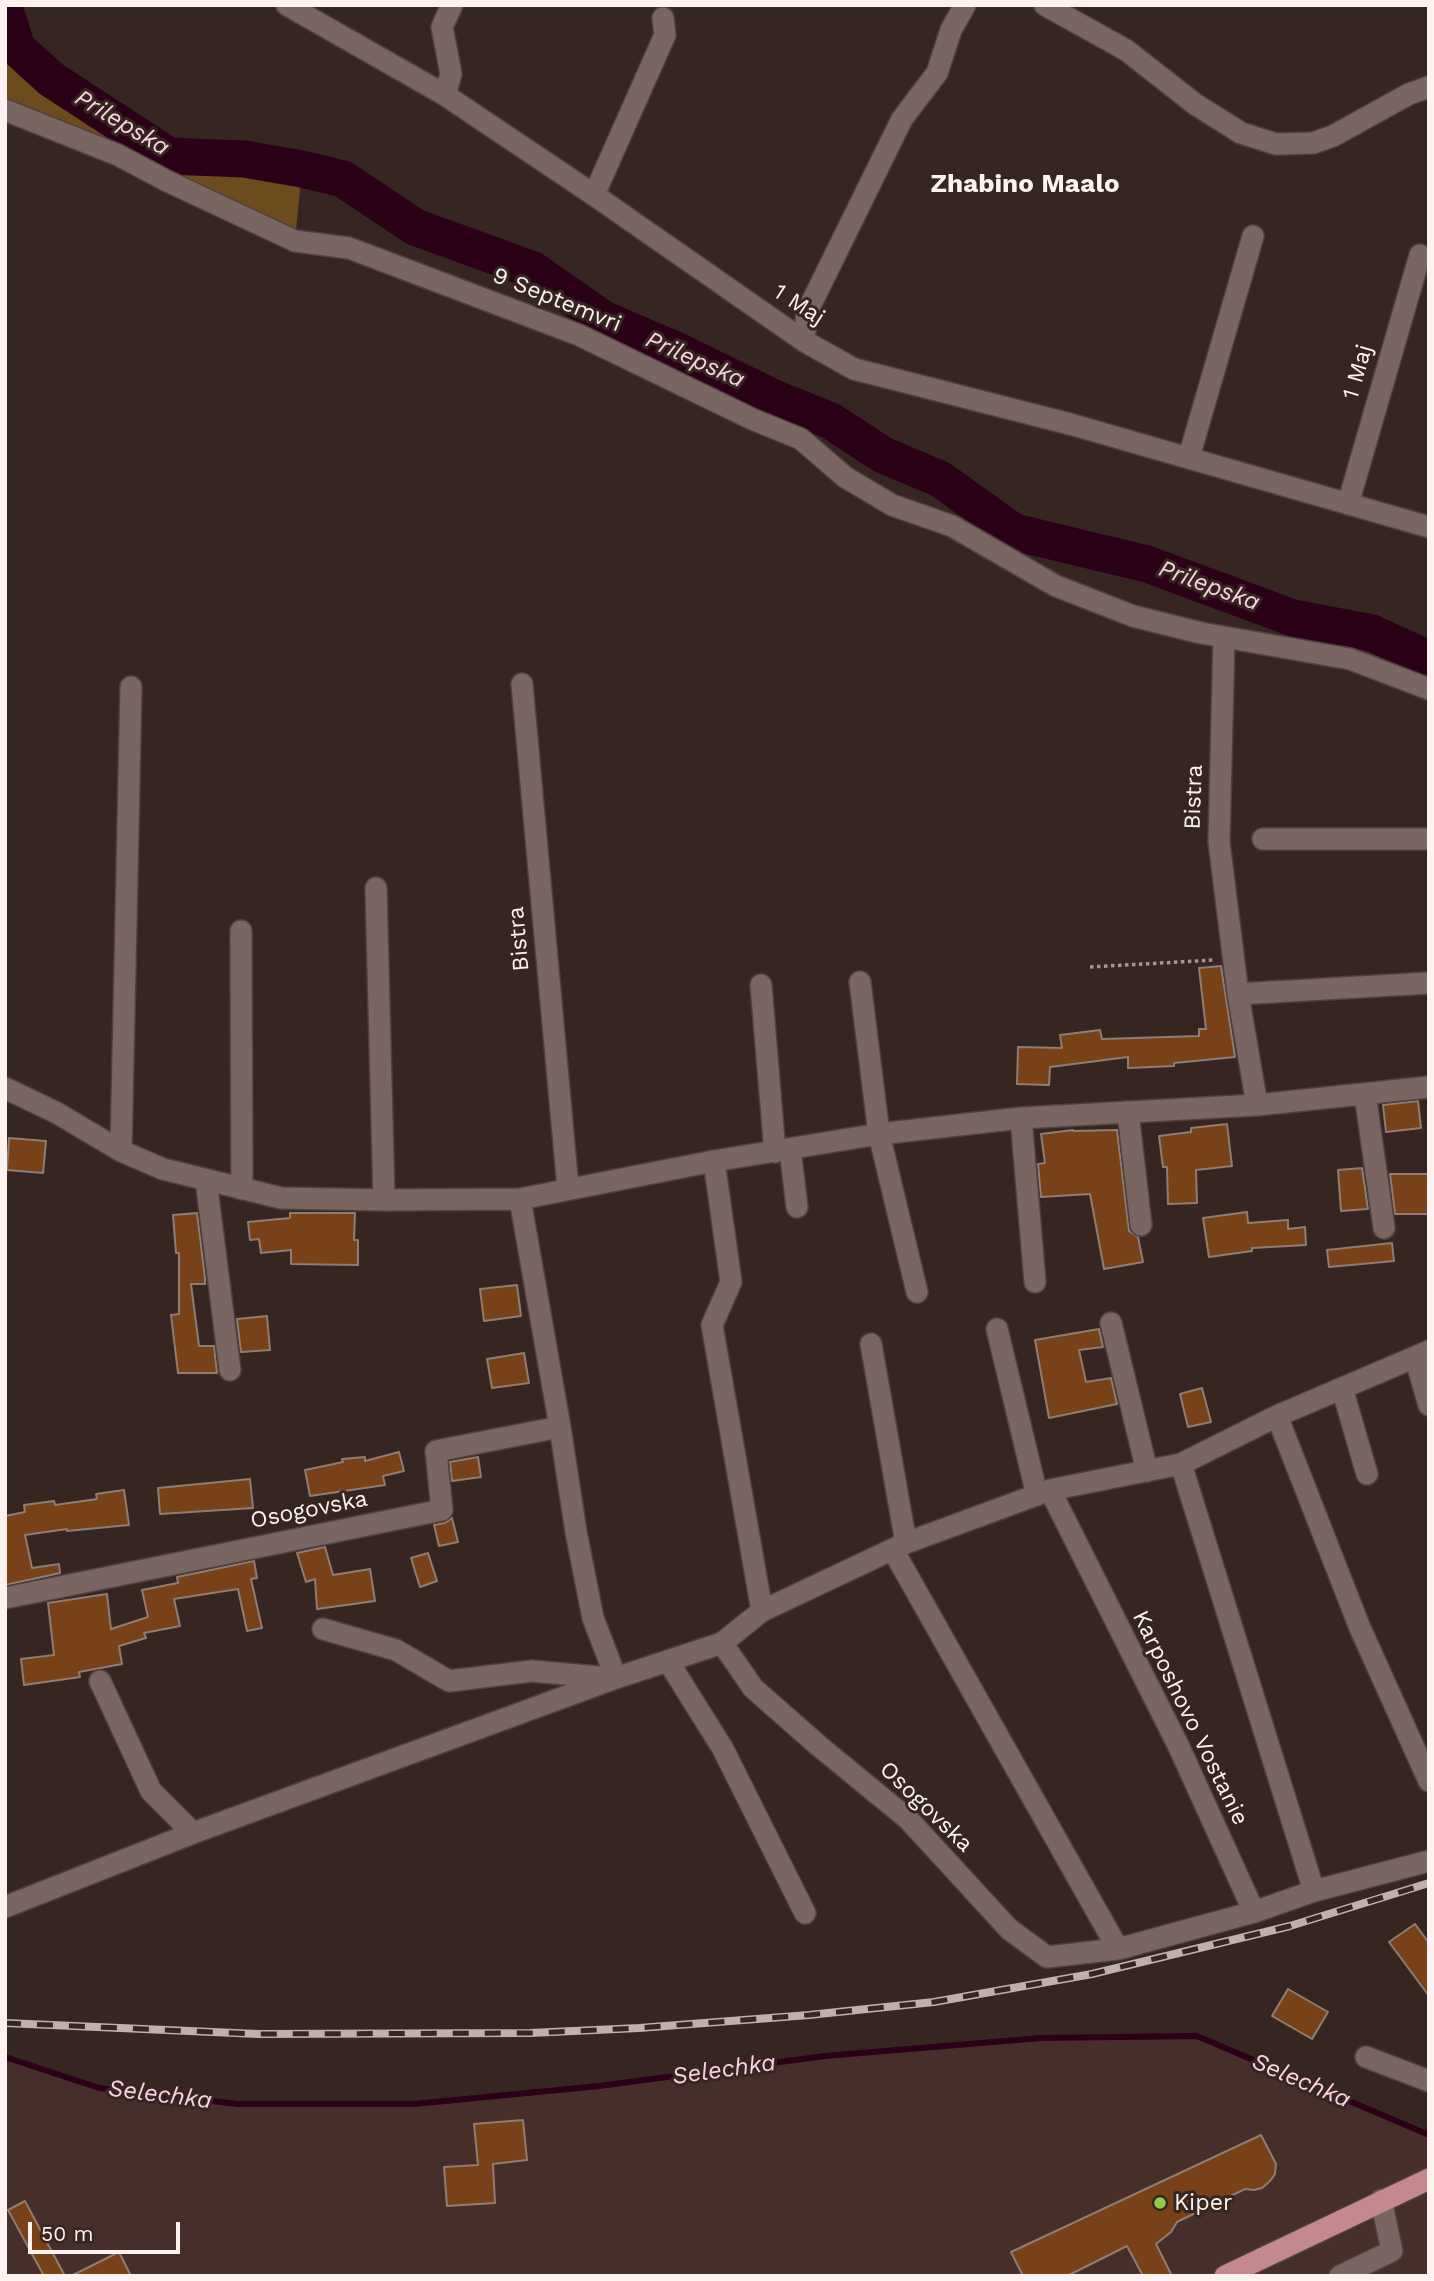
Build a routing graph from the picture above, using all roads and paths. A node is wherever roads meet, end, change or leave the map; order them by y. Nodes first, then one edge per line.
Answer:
1 (287, 5) edge
2 (452, 5) edge
3 (965, 5) edge
4 (1045, 5) edge
5 (663, 18) dead end
6 (1429, 87) edge
7 (444, 95) junction
8 (5, 110) edge
9 (594, 195) junction
10 (1253, 236) dead end
11 (1420, 255) dead end
12 (804, 341) junction
13 (1189, 457) junction
14 (1348, 504) junction
15 (1427, 521) edge
16 (1224, 637) junction
17 (522, 684) dead end
18 (131, 687) dead end
19 (1429, 689) edge
20 (1263, 839) dead end
21 (1429, 839) edge
22 (376, 888) dead end
23 (241, 931) dead end
24 (1233, 959) junction
25 (1090, 967) dead end
26 (860, 982) dead end
27 (1429, 983) edge
28 (761, 985) dead end
29 (1238, 994) junction
30 (1429, 1087) edge
31 (5, 1088) edge
32 (1365, 1094) junction
33 (1256, 1105) junction
34 (1128, 1112) junction
35 (1021, 1118) junction
36 (879, 1134) junction
37 (121, 1151) junction
38 (783, 1151) junction
39 (714, 1161) junction
40 (206, 1180) junction
41 (568, 1188) junction
42 (242, 1189) junction
43 (520, 1199) junction
44 (384, 1200) junction
45 (797, 1207) dead end
46 (1141, 1225) dead end
47 (1384, 1228) dead end
48 (1035, 1282) dead end
49 (917, 1292) dead end
50 (1111, 1323) dead end
51 (997, 1329) dead end
52 (871, 1344) dead end
53 (1422, 1354) edge
54 (230, 1370) dead end
55 (1342, 1388) junction
56 (1429, 1405) edge
57 (1277, 1416) junction
58 (560, 1427) junction
59 (1181, 1464) junction
60 (1147, 1471) junction
61 (1367, 1474) dead end
62 (1043, 1493) junction
63 (900, 1546) junction
64 (5, 1598) edge
65 (762, 1611) junction
66 (323, 1629) dead end
67 (722, 1643) junction
68 (668, 1661) junction
69 (616, 1678) junction
70 (100, 1681) dead end
71 (1429, 1781) edge
72 (193, 1833) junction
73 (1429, 1861) edge
74 (1314, 1891) junction
75 (5, 1908) edge
76 (1254, 1912) junction
77 (805, 1913) dead end
78 (1118, 1950) junction
79 (1366, 2057) dead end
80 (1429, 2081) edge
81 (1429, 2179) edge
82 (1381, 2200) junction
83 (1224, 2276) edge
84 (1340, 2276) edge

1 - 7 street, 1 Maj
2 - 7 street
3 - 12 street
4 - 6 street
5 - 9 street
7 - 9 street, 1 Maj
8 - 16 street, 9 Septemvri
9 - 12 street, 1 Maj
10 - 13 street
11 - 14 street, 1 Maj
12 - 13 street, 1 Maj
13 - 14 street, 1 Maj
14 - 15 street, 1 Maj
16 - 19 street, 9 Septemvri
16 - 24 street, Bistra
17 - 41 street, Bistra
18 - 37 street
20 - 21 street
22 - 44 street
23 - 42 street
24 - 25 path
24 - 29 street, Bistra
26 - 36 street
27 - 29 street
28 - 38 street
29 - 33 street, Bistra
30 - 32 street
31 - 37 street
32 - 33 street
32 - 47 street
33 - 34 street
34 - 35 street
34 - 46 street
35 - 36 street
35 - 48 street
36 - 38 street
36 - 49 street
37 - 40 street
38 - 39 street
38 - 45 street
39 - 41 street
39 - 65 street
40 - 42 street
40 - 54 street
41 - 43 street
42 - 44 street
43 - 44 street
43 - 58 street
50 - 60 street
51 - 62 street
52 - 63 street
53 - 55 street
53 - 56 street
55 - 57 street
55 - 61 street
57 - 59 street
57 - 71 street
58 - 64 street, Osogovska
58 - 69 street
59 - 60 street
59 - 74 street
60 - 62 street
62 - 63 street
62 - 76 street, Karposhovo Vostanie
63 - 65 street
63 - 78 street
65 - 67 street
66 - 69 street
67 - 68 street
67 - 78 street, Osogovska
68 - 69 street
68 - 77 street
69 - 72 street
70 - 72 street
72 - 75 street
73 - 74 street
74 - 76 street
76 - 78 street, Osogovska
79 - 80 street
81 - 82 main road
82 - 83 main road
82 - 84 street

